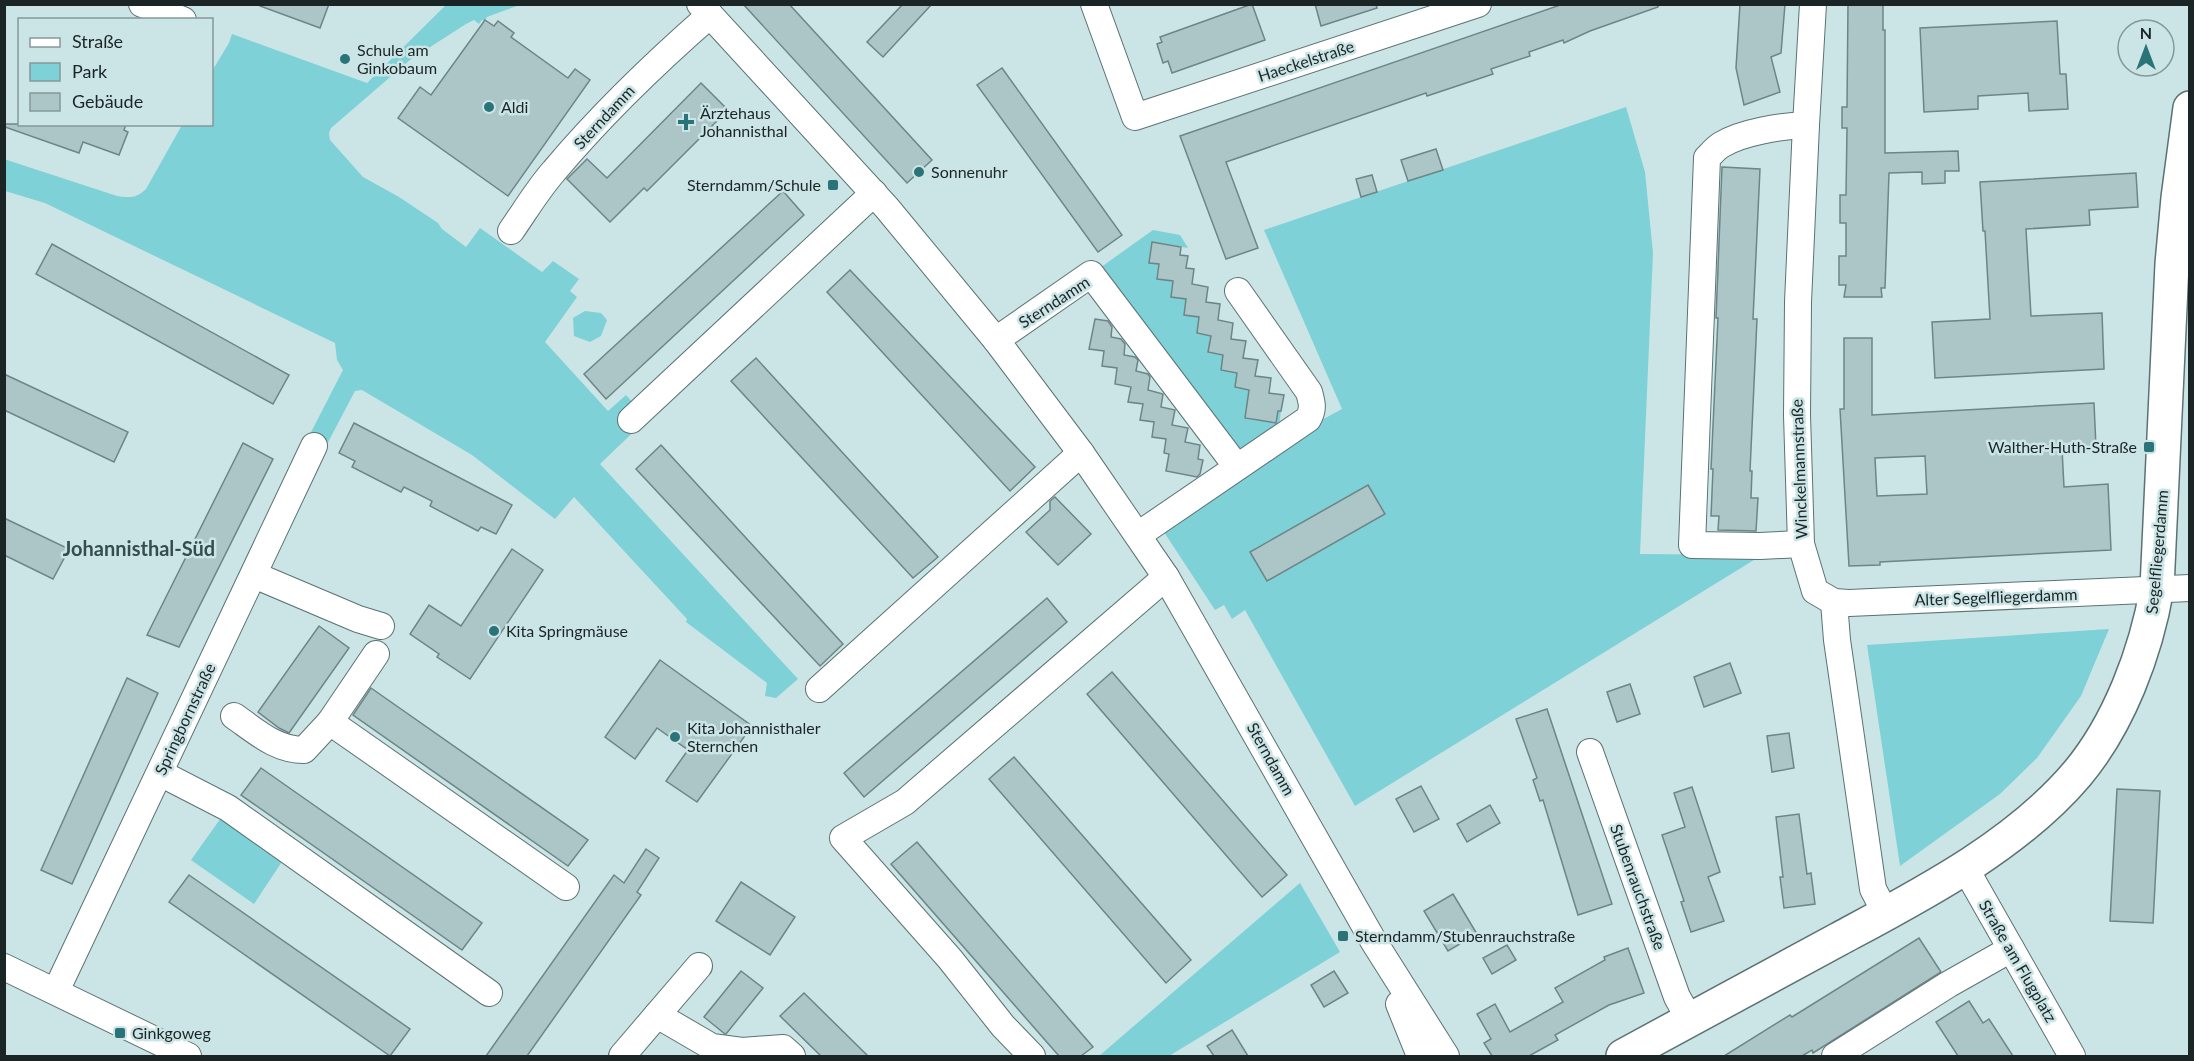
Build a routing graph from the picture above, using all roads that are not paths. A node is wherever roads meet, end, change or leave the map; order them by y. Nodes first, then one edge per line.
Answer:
1 (142, 4) edge
2 (1094, 4) edge
3 (1478, 4) edge
4 (1814, 4) edge
5 (705, 10) edge
6 (178, 18) edge
7 (2189, 110) edge
8 (1806, 125) junction
9 (874, 194) junction
10 (511, 231) dead end
11 (1238, 291) dead end
12 (996, 340) junction
13 (631, 420) dead end
14 (314, 446) dead end
15 (1081, 453) junction
16 (1237, 467) junction
17 (1138, 535) junction
18 (1801, 544) junction
19 (254, 575) junction
20 (1166, 577) junction
21 (2157, 588) junction
22 (2190, 588) edge
23 (1834, 602) junction
24 (381, 626) dead end
25 (376, 654) dead end
26 (819, 689) dead end
27 (234, 716) dead end
28 (330, 722) junction
29 (1590, 753) dead end
30 (160, 773) junction
31 (1964, 866) junction
32 (566, 887) dead end
33 (1886, 914) junction
34 (1374, 942) junction
35 (2011, 949) junction
36 (699, 966) dead end
37 (4, 967) edge
38 (56, 991) junction
39 (489, 993) dead end
40 (657, 1015) junction
41 (1690, 1020) junction
42 (173, 1053) edge
43 (622, 1056) edge
44 (792, 1056) edge
45 (1032, 1056) edge
46 (1420, 1056) edge
47 (1446, 1056) edge
48 (1623, 1056) edge
49 (1835, 1056) edge
50 (2072, 1056) edge

1 - 6 street
2 - 3 street, Haeckelstraße
4 - 8 street, Winckelmannstraße
5 - 9 street, Sterndamm
5 - 10 street, Sterndamm
7 - 21 main road, Segelfliegerdamm
8 - 18 street, Winckelmannstraße
8 - 18 street
9 - 12 street, Sterndamm
9 - 13 street
11 - 16 street
12 - 15 street, Sterndamm
12 - 16 street, Sterndamm
14 - 19 street, Springbornstraße
15 - 17 street, Sterndamm
15 - 26 street
16 - 17 street
17 - 20 street, Sterndamm
18 - 23 street, Winckelmannstraße
19 - 24 street
19 - 30 street, Springbornstraße
20 - 34 street, Sterndamm
20 - 45 street
21 - 22 street
21 - 23 street, Alter Segelfliegerdamm
21 - 31 main road, Segelfliegerdamm
23 - 33 street
25 - 28 street
27 - 28 street
28 - 32 street
29 - 41 street, Stubenrauchstraße
30 - 38 street, Springbornstraße
30 - 39 street
31 - 33 main road, Segelfliegerdamm
31 - 35 street, Straße am Flugplatz
33 - 41 main road
34 - 46 street, Sterndamm
34 - 47 street, Sterndamm
35 - 49 street
35 - 50 street, Straße am Flugplatz
36 - 40 street
37 - 38 street
38 - 42 street
40 - 43 street
40 - 44 street
41 - 48 main road

